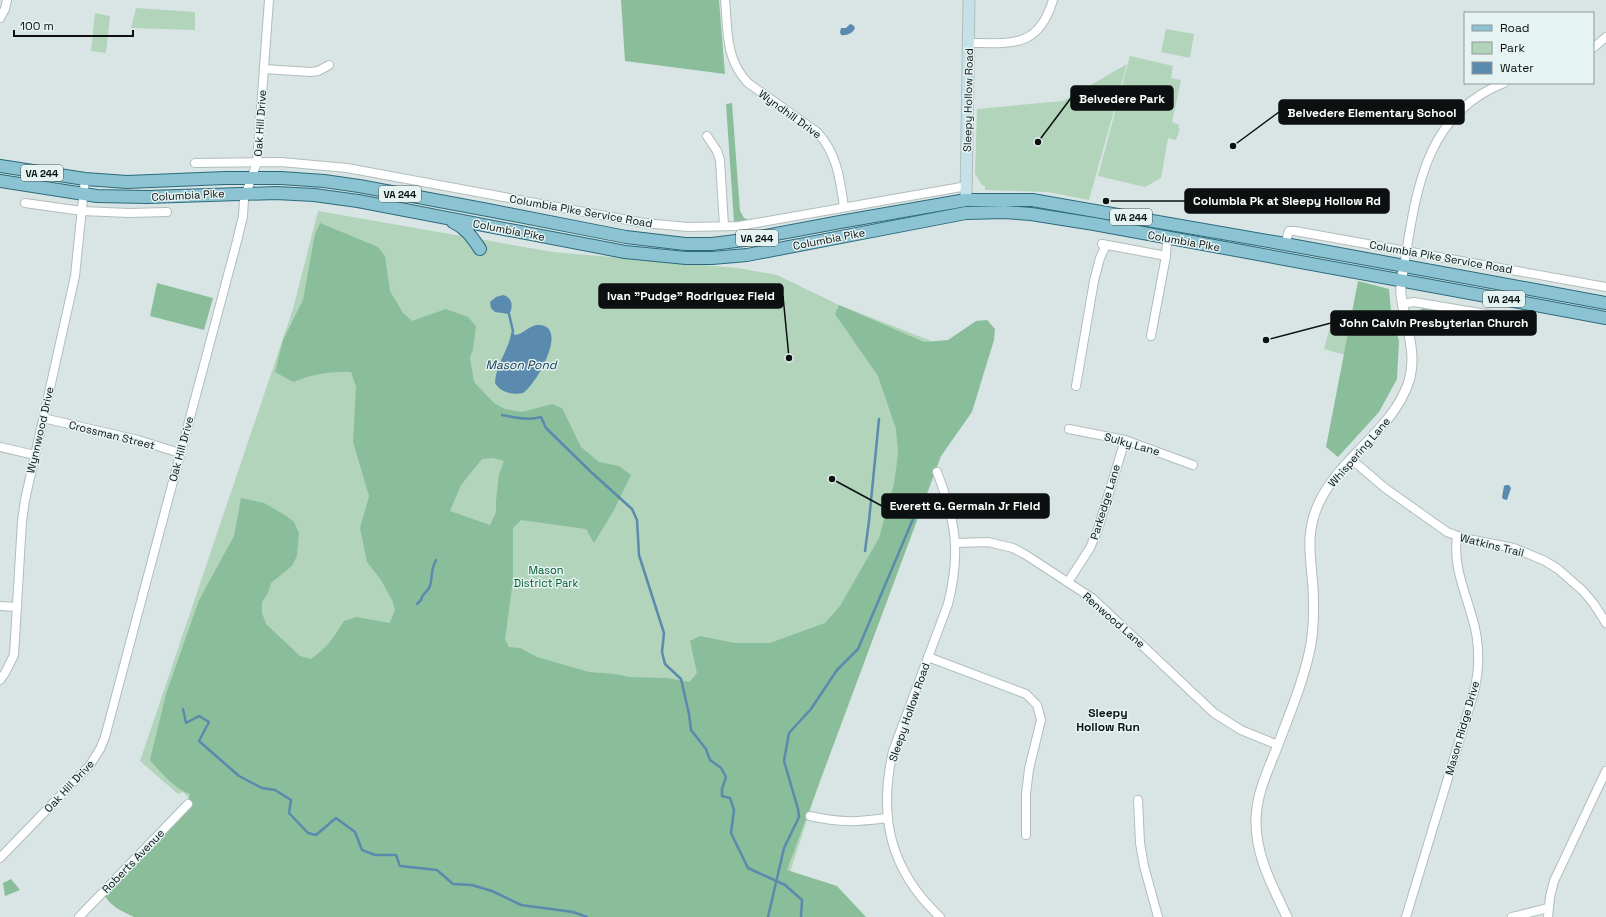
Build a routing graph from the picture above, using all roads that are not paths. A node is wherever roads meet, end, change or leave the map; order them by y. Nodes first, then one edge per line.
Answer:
1 (7, 0) edge
2 (269, 0) edge
3 (725, 0) edge
4 (969, 0) edge
5 (1053, 0) edge
6 (0, 18) edge
7 (1606, 36) edge
8 (968, 42) junction
9 (1594, 47) edge
10 (329, 65) dead end
11 (264, 70) junction
12 (1502, 84) edge
13 (707, 136) dead end
14 (257, 162) junction
15 (195, 163) dead end
16 (0, 166) edge
17 (251, 178) junction
18 (85, 179) junction
19 (0, 181) edge
20 (967, 186) junction
21 (246, 193) junction
22 (83, 194) junction
23 (966, 200) junction
24 (25, 203) dead end
25 (844, 207) junction
26 (82, 211) junction
27 (167, 212) dead end
28 (966, 213) junction
29 (443, 218) junction
30 (724, 226) junction
31 (1167, 239) junction
32 (1285, 244) junction
33 (480, 249) dead end
34 (1406, 251) junction
35 (1166, 256) junction
36 (1404, 266) junction
37 (1401, 280) junction
38 (1606, 287) edge
39 (1606, 303) edge
40 (1402, 304) junction
41 (1504, 317) dead end
42 (1606, 318) edge
43 (1152, 336) dead end
44 (1076, 386) dead end
45 (43, 418) junction
46 (1069, 429) dead end
47 (1124, 440) junction
48 (0, 447) edge
49 (180, 453) junction
50 (35, 455) junction
51 (1351, 459) junction
52 (1193, 464) dead end
53 (937, 472) dead end
54 (1457, 536) junction
55 (956, 543) junction
56 (1068, 582) junction
57 (0, 606) edge
58 (17, 607) junction
59 (1606, 623) edge
60 (928, 657) junction
61 (0, 680) edge
62 (1278, 745) junction
63 (1606, 771) edge
64 (1138, 800) dead end
65 (188, 804) dead end
66 (810, 816) dead end
67 (888, 818) junction
68 (1026, 834) dead end
69 (0, 858) edge
70 (1548, 908) junction
71 (79, 917) edge
72 (940, 917) edge
73 (1158, 917) edge
74 (1288, 917) edge
75 (1406, 917) edge
76 (1512, 917) edge
77 (1548, 917) edge

1 - 6 street
2 - 11 street, Oak Hill Drive
3 - 25 street, Wyndhill Drive
4 - 8 main road, Sleepy Hollow Road
5 - 8 street
7 - 9 street
8 - 20 main road, Sleepy Hollow Road
10 - 11 street
11 - 14 street, Oak Hill Drive
12 - 34 street, Whispering Lane
13 - 30 street
14 - 15 street, Columbia Pike Service Road
14 - 17 street, Oak Hill Drive
14 - 30 street, Columbia Pike Service Road
16 - 18 main road, Columbia Pike / VA 244
17 - 18 main road, Columbia Pike / VA 244
17 - 21 street, Oak Hill Drive
17 - 23 main road, Columbia Pike / VA 244
18 - 22 street, Wynnwood Drive
19 - 22 main road, Columbia Pike / VA 244
20 - 23 main road, Sleepy Hollow Road
20 - 25 street, Columbia Pike Service Road
21 - 22 main road, Columbia Pike / VA 244
21 - 29 main road, Columbia Pike / VA 244
21 - 49 street, Oak Hill Drive
22 - 26 street, Wynnwood Drive
23 - 28 main road
23 - 32 main road, Columbia Pike / VA 244
24 - 26 street
25 - 30 street, Columbia Pike Service Road
26 - 27 street
26 - 45 street, Wynnwood Drive
28 - 29 main road, Columbia Pike / VA 244
28 - 31 main road, Columbia Pike / VA 244
29 - 33 main road
31 - 35 street
31 - 37 main road, Columbia Pike / VA 244
32 - 34 street, Columbia Pike Service Road
32 - 36 main road, Columbia Pike / VA 244
34 - 36 street, Whispering Lane
34 - 38 street, Columbia Pike Service Road
35 - 43 street
35 - 44 street
36 - 37 street, Whispering Lane
36 - 39 main road, Columbia Pike / VA 244
37 - 40 street, Whispering Lane
37 - 42 main road, Columbia Pike / VA 244
40 - 41 street
40 - 51 street, Whispering Lane
45 - 49 street, Crossman Street
45 - 50 street, Wynnwood Drive
46 - 47 street, Sulky Lane
47 - 52 street, Sulky Lane
47 - 56 street, Parkedge Lane
48 - 50 street
49 - 69 street, Oak Hill Drive
50 - 58 street, Wynnwood Drive
51 - 54 street, Watkins Trail
51 - 62 street, Whispering Lane
53 - 55 street
54 - 59 street, Watkins Trail
54 - 75 street, Mason Ridge Drive
55 - 56 street, Renwood Lane
55 - 60 street, Sleepy Hollow Road
56 - 62 street, Renwood Lane
57 - 58 street
58 - 61 street, Wynnwood Drive
60 - 67 street, Sleepy Hollow Road
60 - 68 street
62 - 74 street, Whispering Lane
63 - 70 street
64 - 73 street
65 - 71 street, Roberts Avenue
66 - 67 street
67 - 72 street, Sleepy Hollow Road
70 - 76 street
70 - 77 street

